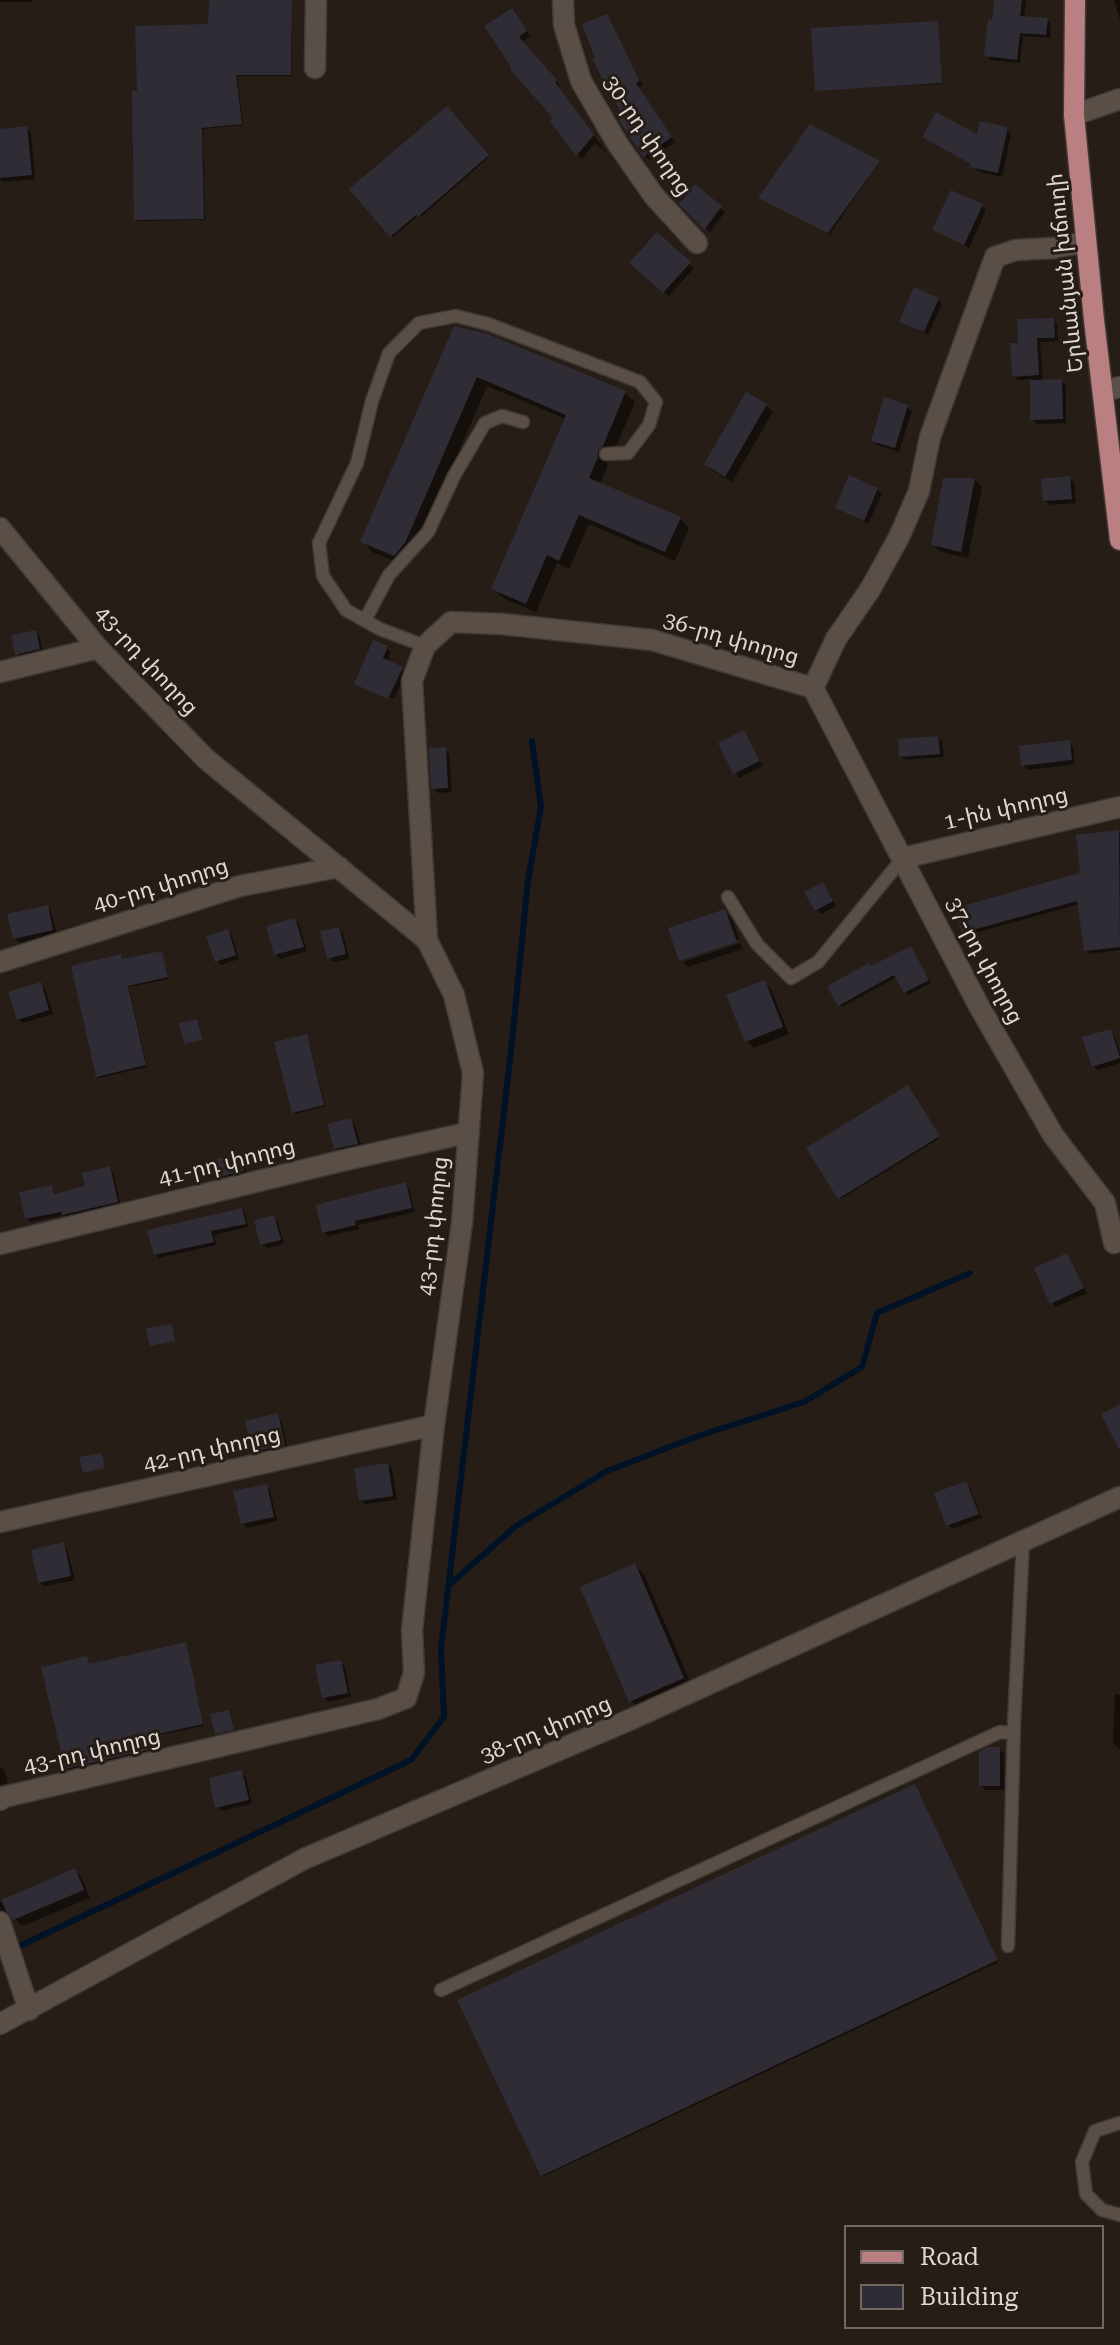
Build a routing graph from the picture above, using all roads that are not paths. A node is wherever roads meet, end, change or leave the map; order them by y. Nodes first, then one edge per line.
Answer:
1 (316, 0) edge
2 (563, 0) edge
3 (1075, 0) edge
4 (315, 68) dead end
5 (1120, 99) edge
6 (1074, 115) junction
7 (1086, 242) junction
8 (697, 243) dead end
9 (1111, 389) edge
10 (523, 422) dead end
11 (606, 454) dead end
12 (0, 528) edge
13 (1120, 540) edge
14 (365, 620) junction
15 (425, 646) junction
16 (98, 648) junction
17 (0, 672) edge
18 (813, 688) junction
19 (1120, 807) edge
20 (903, 858) junction
21 (339, 867) junction
22 (728, 897) dead end
23 (427, 940) junction
24 (0, 962) edge
25 (467, 1133) junction
26 (1120, 1240) edge
27 (0, 1244) edge
28 (434, 1425) junction
29 (1120, 1497) edge
30 (0, 1522) edge
31 (1023, 1541) junction
32 (1013, 1733) junction
33 (0, 1800) edge
34 (0, 1922) edge
35 (1008, 1946) dead end
36 (441, 1990) dead end
37 (29, 2010) junction
38 (0, 2024) edge
39 (1120, 2123) edge
40 (1120, 2215) edge

1 - 4 street
2 - 8 street, 30-րդ փողոց
3 - 6 main road, Երևանյան խճուղի
5 - 6 street
6 - 7 main road, Երևանյան խճուղի
7 - 9 main road, Երևանյան խճուղի
7 - 18 street, 36-րդ փողոց
9 - 13 main road, Երևանյան խճուղի
10 - 14 lane
11 - 14 lane
12 - 16 street, 43-րդ փողոց
14 - 15 lane
15 - 18 street, 36-րդ փողոց
15 - 23 street
16 - 17 street
16 - 21 street, 43-րդ փողոց
18 - 20 street, 37-րդ փողոց
19 - 20 street, 1-ին փողոց
20 - 22 lane
20 - 26 street, 37-րդ փողոց
21 - 23 street, 43-րդ փողոց
21 - 24 street, 40-րդ փողոց
23 - 25 street, 43-րդ փողոց
25 - 27 street, 41-րդ փողոց
25 - 28 street, 43-րդ փողոց
28 - 30 street, 42-րդ փողոց
28 - 33 street, 43-րդ փողոց
29 - 31 street, 38-րդ փողոց
31 - 32 lane
31 - 37 street, 38-րդ փողոց
32 - 35 lane
32 - 36 lane
34 - 37 street
37 - 38 street, 38-րդ փողոց
39 - 40 lane

